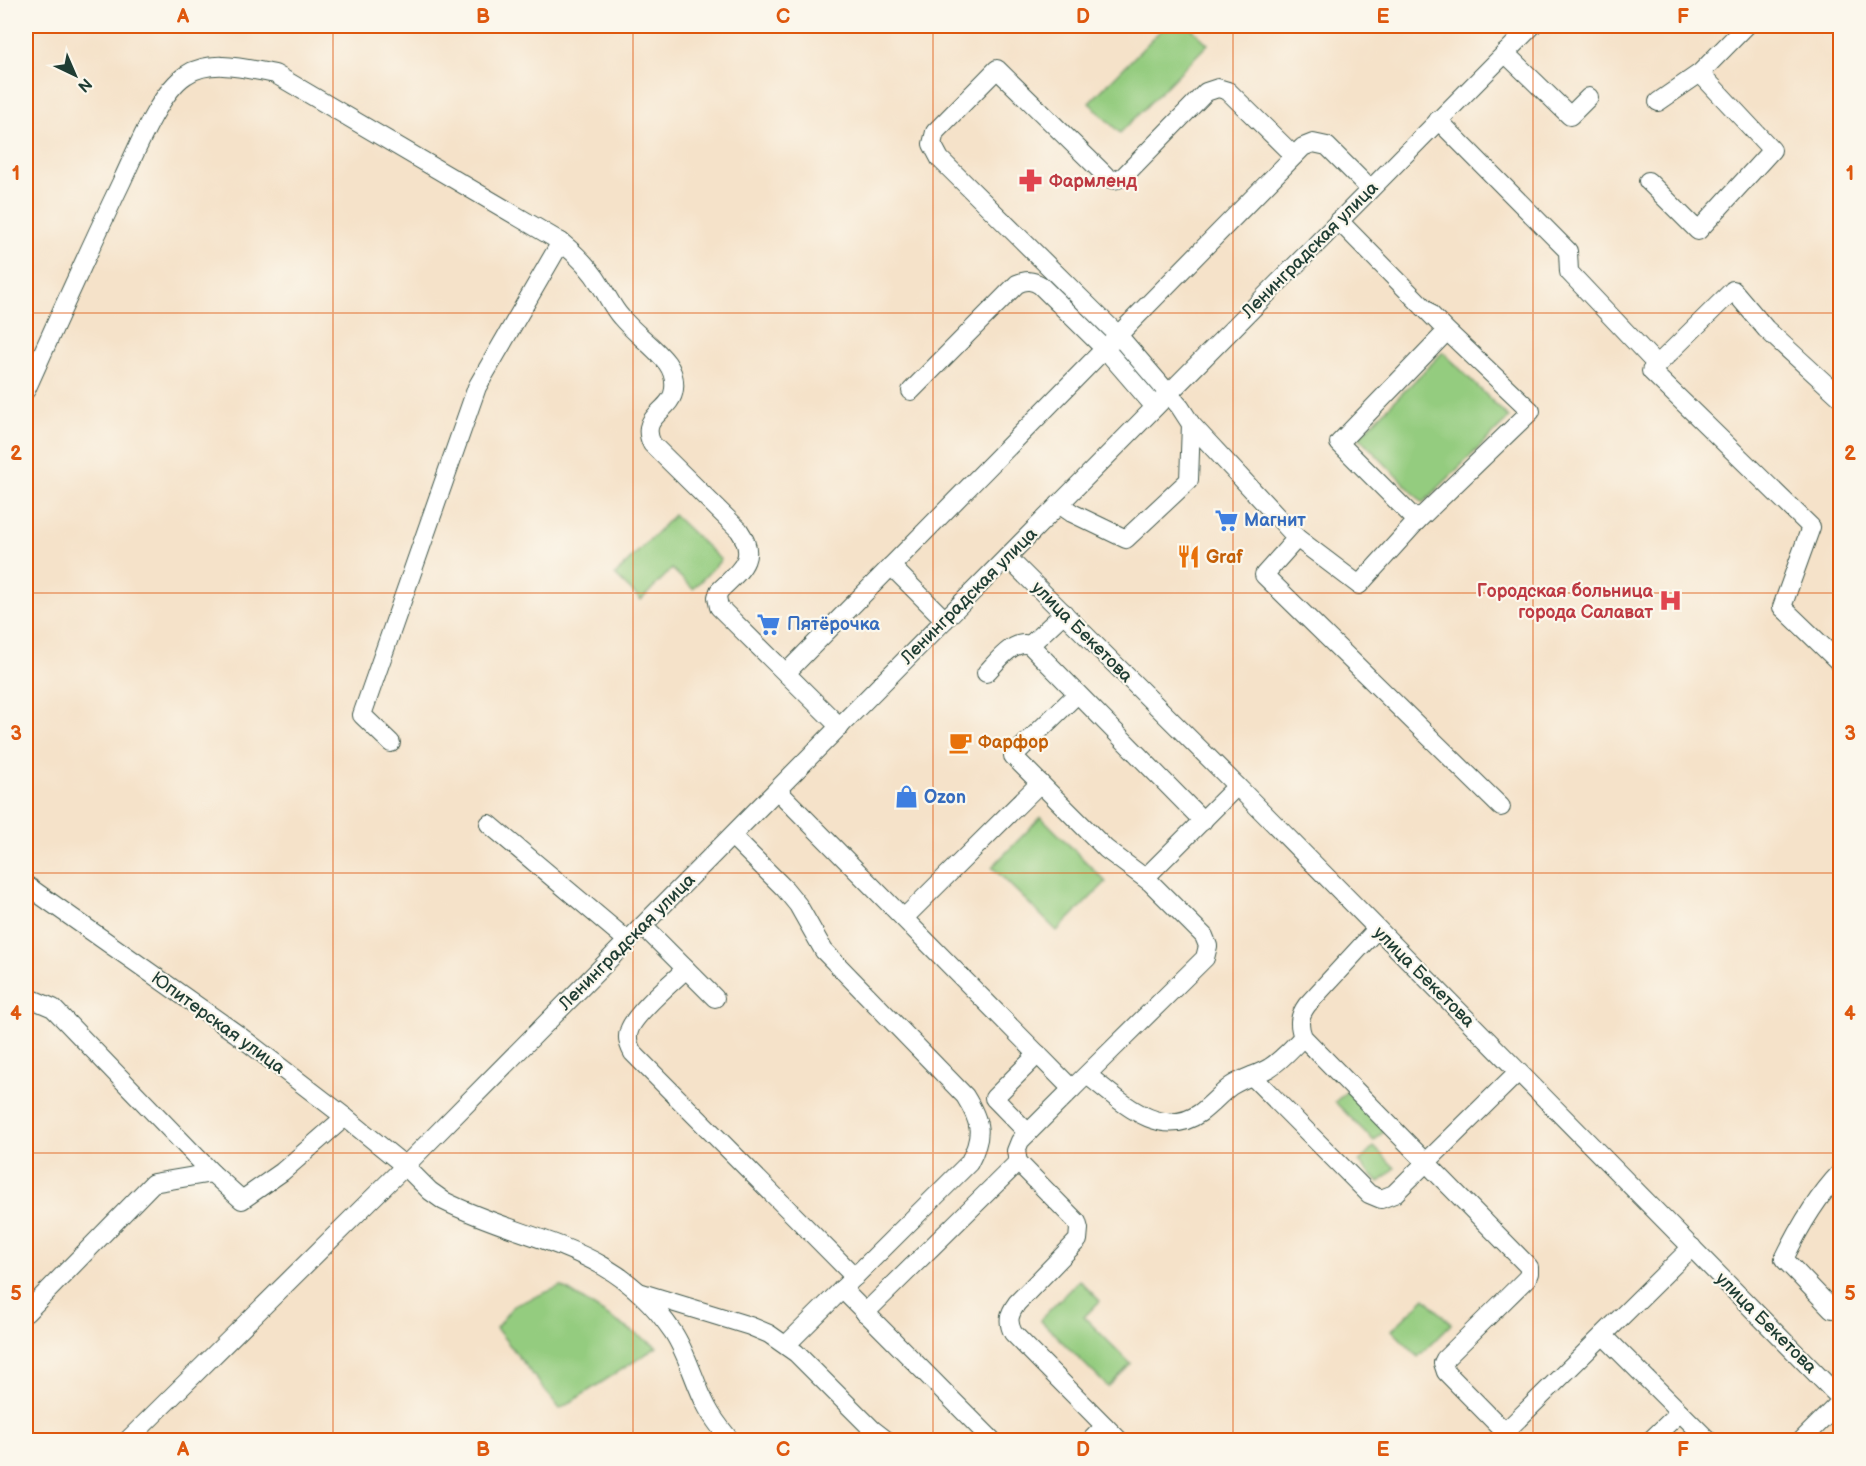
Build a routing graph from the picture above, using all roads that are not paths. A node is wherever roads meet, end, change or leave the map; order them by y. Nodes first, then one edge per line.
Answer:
1 (1532, 26) edge
2 (1746, 26) edge
3 (1505, 53) junction
4 (1700, 73) junction
5 (1589, 97) dead end
6 (1658, 102) dead end
7 (1438, 120) junction
8 (1294, 156) junction
9 (1648, 181) dead end
10 (1370, 189) junction
11 (1338, 221) junction
12 (561, 242) junction
13 (1447, 331) junction
14 (1118, 335) junction
15 (1105, 349) junction
16 (1657, 365) junction
17 (26, 390) edge
18 (911, 391) dead end
19 (1840, 397) edge
20 (1162, 401) junction
21 (1191, 424) junction
22 (1059, 504) junction
23 (1417, 521) junction
24 (1297, 538) junction
25 (1007, 557) junction
26 (891, 567) junction
27 (1064, 613) junction
28 (945, 620) junction
29 (1030, 645) junction
30 (1840, 663) edge
31 (786, 673) junction
32 (986, 673) dead end
33 (1077, 694) junction
34 (840, 727) junction
35 (392, 742) dead end
36 (1040, 783) junction
37 (1237, 786) junction
38 (777, 790) junction
39 (1501, 807) dead end
40 (1203, 821) junction
41 (489, 824) dead end
42 (732, 836) junction
43 (1145, 878) junction
44 (26, 885) edge
45 (904, 918) junction
46 (643, 926) junction
47 (1377, 929) junction
48 (628, 941) junction
49 (686, 969) junction
50 (715, 998) dead end
51 (29, 1002) edge
52 (1303, 1037) junction
53 (1038, 1054) junction
54 (1518, 1072) junction
55 (1087, 1075) junction
56 (1252, 1076) junction
57 (1072, 1089) junction
58 (965, 1096) junction
59 (994, 1098) junction
60 (345, 1117) junction
61 (1028, 1133) junction
62 (1018, 1162) junction
63 (1427, 1162) junction
64 (405, 1166) junction
65 (212, 1173) junction
66 (1840, 1173) edge
67 (1692, 1248) junction
68 (848, 1283) junction
69 (638, 1292) junction
70 (1833, 1309) dead end
71 (26, 1313) edge
72 (866, 1313) junction
73 (1604, 1335) junction
74 (786, 1345) junction
75 (1840, 1400) edge
76 (1680, 1412) junction
77 (1105, 1426) junction
78 (1503, 1436) edge
79 (128, 1440) edge
80 (730, 1440) edge
81 (886, 1440) edge
82 (992, 1440) edge
83 (1091, 1440) edge
84 (1119, 1440) edge
85 (1650, 1440) edge
86 (1708, 1440) edge
87 (1802, 1440) edge

1 - 3 street, Ленинградская улица
2 - 4 street
3 - 5 street
3 - 7 street, Ленинградская улица
4 - 6 street
4 - 9 street
7 - 10 street, Ленинградская улица
7 - 16 street
8 - 10 street
8 - 14 street
8 - 14 street
10 - 11 street, Ленинградская улица
11 - 13 street
11 - 20 street, Ленинградская улица
12 - 17 street
12 - 31 street
12 - 35 street
13 - 23 street
13 - 23 street
14 - 15 street
14 - 20 street
15 - 18 street
15 - 20 street
15 - 26 street
16 - 19 street
16 - 30 street
20 - 21 street
20 - 22 street, Ленинградская улица
21 - 22 street
21 - 24 street
22 - 25 street, Ленинградская улица
23 - 24 street
24 - 39 street
25 - 27 street, улица Бекетова
25 - 28 street, Ленинградская улица
26 - 28 street
26 - 31 street
27 - 29 street
27 - 37 street, улица Бекетова
28 - 34 street, Ленинградская улица
29 - 32 street
29 - 33 street
31 - 34 street
33 - 36 street
33 - 40 street
34 - 38 street, Ленинградская улица
36 - 43 street
36 - 45 street
37 - 40 street
37 - 47 street, улица Бекетова
38 - 42 street, Ленинградская улица
38 - 45 street
40 - 43 street
41 - 48 street
42 - 46 street, Ленинградская улица
42 - 58 street
43 - 55 street
44 - 60 street, Юпитерская улица
45 - 53 street
46 - 48 street, Ленинградская улица
46 - 49 street
47 - 52 street
47 - 54 street, улица Бекетова
48 - 64 street, Ленинградская улица
49 - 50 street
49 - 68 street
51 - 65 street
52 - 56 street
52 - 63 street
53 - 57 street
53 - 59 street
54 - 63 street
54 - 67 street, улица Бекетова
55 - 56 street
55 - 57 street
56 - 63 street
57 - 61 street
58 - 59 street
58 - 68 street
59 - 61 street
60 - 64 street, Юпитерская улица
60 - 65 street
61 - 62 street
62 - 72 street
62 - 77 street
63 - 78 street
64 - 69 street, Юпитерская улица
64 - 79 street, Ленинградская улица
65 - 71 street
66 - 70 street
67 - 73 street
67 - 75 street, улица Бекетова
68 - 72 street
68 - 74 street
69 - 74 street
69 - 80 street
72 - 82 street
73 - 76 street
73 - 78 street
74 - 81 street
75 - 87 street
76 - 85 street
76 - 86 street
77 - 83 street
77 - 84 street

